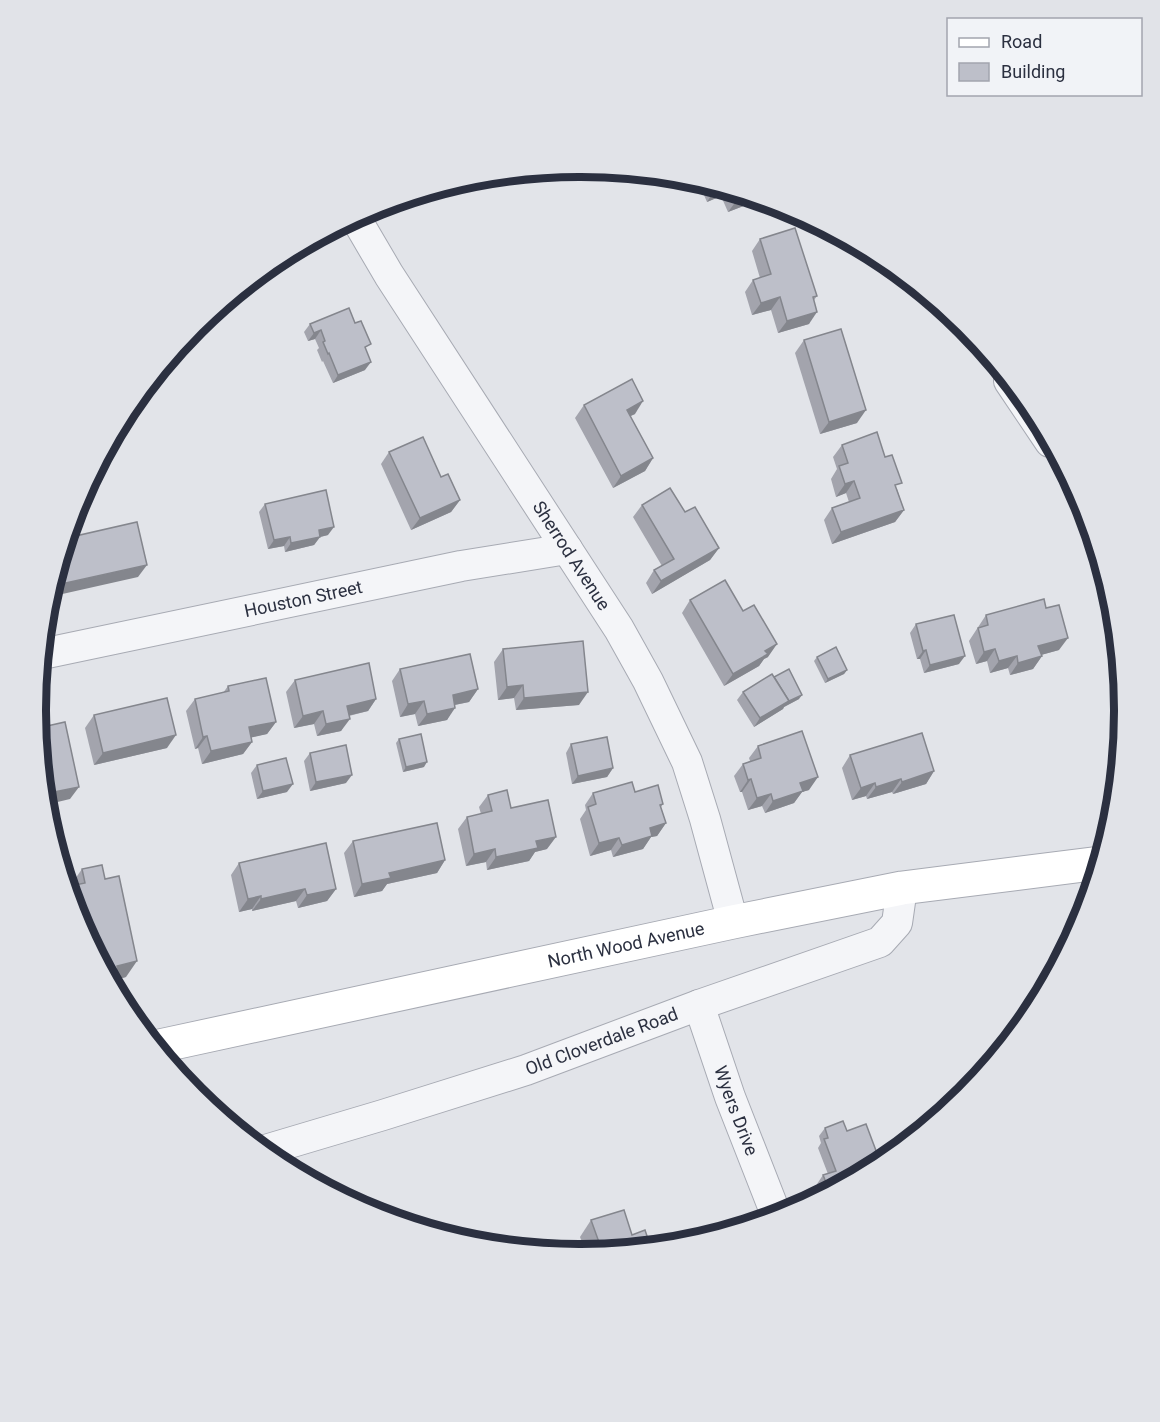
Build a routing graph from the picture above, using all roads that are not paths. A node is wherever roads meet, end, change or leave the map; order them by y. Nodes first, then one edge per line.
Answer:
1 (360, 226) edge
2 (567, 549) junction
3 (50, 652) edge
4 (1090, 864) edge
5 (902, 888) junction
6 (733, 922) junction
7 (699, 1005) junction
8 (164, 1045) edge
9 (273, 1147) edge
10 (773, 1208) edge

1 - 2 street, Sherrod Avenue
2 - 3 street, Houston Street
2 - 6 street, Sherrod Avenue
4 - 5 main road, North Wood Avenue
5 - 6 main road, North Wood Avenue
5 - 7 street, Old Cloverdale Road
6 - 8 main road, North Wood Avenue
7 - 9 street, Old Cloverdale Road
7 - 10 street, Wyers Drive

